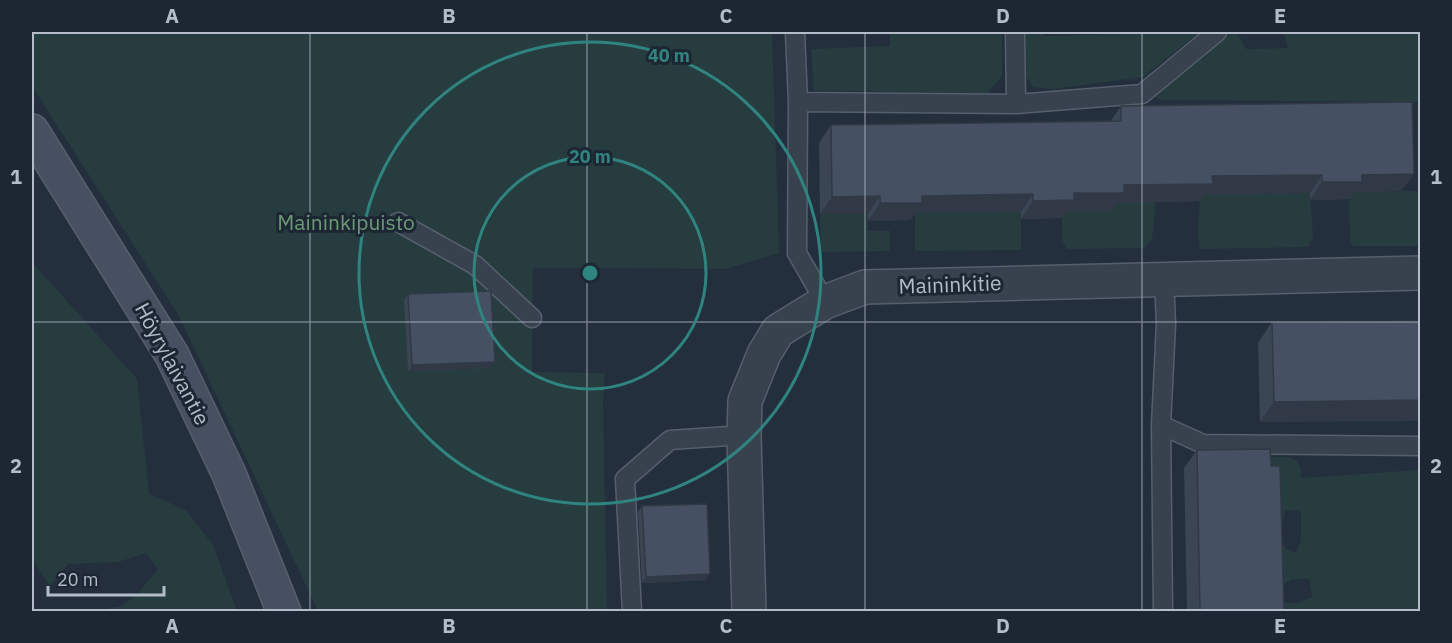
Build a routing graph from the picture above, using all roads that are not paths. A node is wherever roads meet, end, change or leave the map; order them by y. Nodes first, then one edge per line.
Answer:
1 (795, 32) edge
2 (1015, 32) edge
3 (1217, 32) edge
4 (798, 102) junction
5 (1016, 104) junction
6 (32, 131) edge
7 (399, 222) dead end
8 (1420, 273) edge
9 (1164, 279) junction
10 (825, 302) junction
11 (532, 318) dead end
12 (1161, 425) junction
13 (744, 435) junction
14 (1420, 446) edge
15 (285, 612) edge
16 (632, 612) edge
17 (749, 612) edge
18 (1163, 612) edge

1 - 4 lane
2 - 5 lane
3 - 5 lane
4 - 5 lane
4 - 10 lane
6 - 15 main road, Höyrylaivantie
7 - 11 lane
8 - 9 street, Maininkitie
9 - 10 street, Maininkitie
9 - 12 lane
10 - 13 street, Maininkitie
12 - 14 lane
12 - 18 lane
13 - 16 lane
13 - 17 street, Maininkitie

